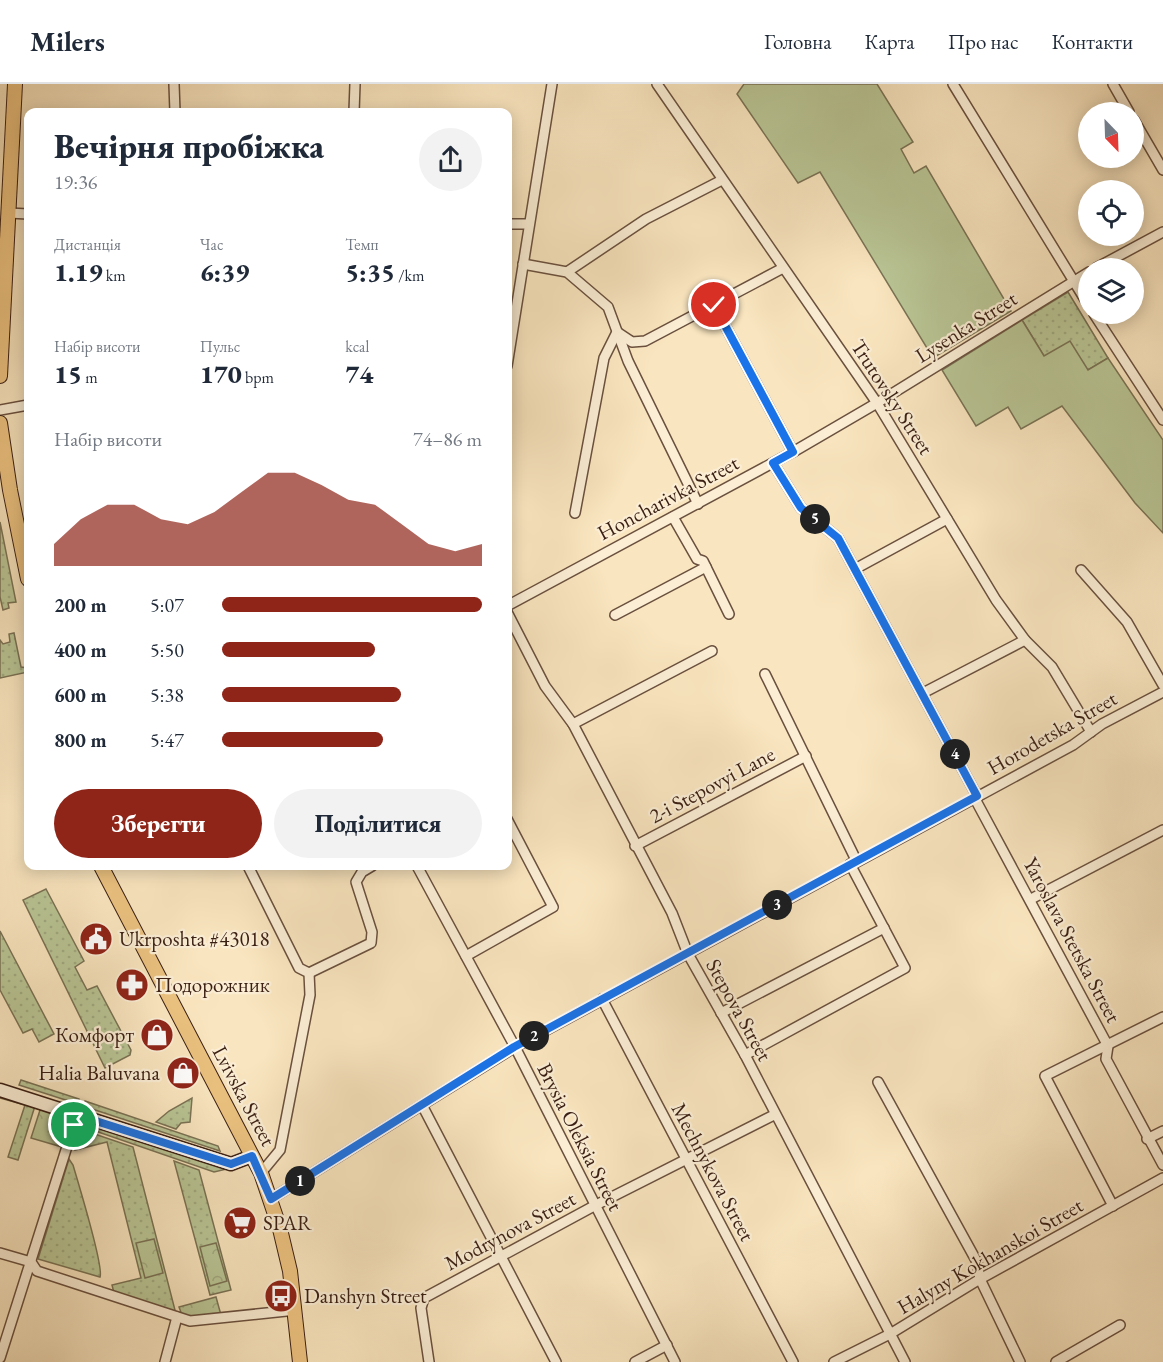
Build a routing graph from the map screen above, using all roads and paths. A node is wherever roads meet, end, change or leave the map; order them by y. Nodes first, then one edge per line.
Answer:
1 (15, 84) edge
2 (174, 84) edge
3 (355, 84) edge
4 (552, 84) edge
5 (657, 84) edge
6 (953, 84) edge
7 (1113, 84) edge
8 (1123, 102) edge
9 (175, 108) edge
10 (354, 108) edge
11 (1144, 137) edge
12 (1163, 170) edge
13 (722, 180) junction
14 (9, 213) junction
15 (24, 214) edge
16 (512, 224) edge
17 (529, 224) junction
18 (1163, 232) edge
19 (3, 238) edge
20 (1115, 258) edge
21 (523, 264) junction
22 (783, 268) junction
23 (567, 272) junction
24 (1078, 278) edge
25 (1073, 281) junction
26 (1078, 289) edge
27 (714, 305) junction
28 (1101, 324) edge
29 (617, 332) junction
30 (512, 334) edge
31 (0, 376) edge
32 (877, 403) junction
33 (24, 406) edge
34 (0, 410) edge
35 (1163, 420) edge
36 (0, 423) edge
37 (793, 452) junction
38 (773, 463) junction
39 (698, 504) junction
40 (575, 513) dead end
41 (673, 517) junction
42 (947, 519) junction
43 (24, 559) edge
44 (706, 567) junction
45 (855, 569) junction
46 (1081, 570) dead end
47 (512, 603) edge
48 (729, 614) dead end
49 (615, 615) dead end
50 (512, 622) edge
51 (1025, 640) junction
52 (712, 651) dead end
53 (765, 674) dead end
54 (1163, 685) edge
55 (1163, 692) edge
56 (923, 693) junction
57 (573, 724) junction
58 (1091, 732) junction
59 (807, 756) junction
60 (976, 797) junction
61 (512, 829) edge
62 (1163, 830) edge
63 (635, 846) junction
64 (853, 862) junction
65 (103, 870) edge
66 (250, 870) edge
67 (365, 870) edge
68 (419, 870) edge
69 (1031, 899) junction
70 (884, 928) junction
71 (688, 954) junction
72 (466, 956) junction
73 (309, 974) junction
74 (602, 999) junction
75 (721, 1013) junction
76 (1163, 1017) edge
77 (1108, 1046) junction
78 (514, 1047) junction
79 (745, 1055) junction
80 (878, 1082) dead end
81 (0, 1090) edge
82 (422, 1106) junction
83 (77, 1115) junction
84 (774, 1115) junction
85 (1163, 1131) edge
86 (1147, 1139) junction
87 (252, 1156) junction
88 (687, 1161) junction
89 (1163, 1165) edge
90 (261, 1173) junction
91 (1163, 1178) edge
92 (271, 1199) junction
93 (594, 1206) junction
94 (1113, 1206) junction
95 (0, 1253) edge
96 (501, 1255) junction
97 (31, 1262) junction
98 (980, 1280) junction
99 (296, 1310) junction
100 (177, 1317) junction
101 (1120, 1325) dead end
102 (890, 1334) junction
103 (667, 1345) junction
104 (0, 1358) edge
105 (165, 1362) edge
106 (300, 1362) edge
107 (429, 1362) edge
108 (556, 1362) edge
109 (635, 1362) edge
110 (675, 1362) edge
111 (793, 1362) edge
112 (834, 1362) edge
113 (905, 1362) edge
114 (1020, 1362) edge
115 (1056, 1362) edge

1 - 14 main road
2 - 9 street
3 - 10 street
4 - 17 street
5 - 13 street, Trutovsky Street
6 - 25 street
7 - 8 street
11 - 12 street
13 - 22 street, Trutovsky Street
13 - 23 street
14 - 15 street
14 - 19 main road
16 - 17 street
17 - 21 street
18 - 20 street
19 - 31 main road
21 - 23 street
21 - 30 street
22 - 27 street
22 - 32 street, Trutovsky Street
23 - 29 street
24 - 25 street, Lysenka Street
25 - 26 street
25 - 32 street, Lysenka Street
27 - 29 street
27 - 37 street
28 - 35 street
29 - 39 street
29 - 40 street
32 - 37 street, Honcharivka Street
32 - 42 street, Trutovsky Street
33 - 34 street
36 - 43 main road
37 - 38 street, Honcharivka Street
38 - 39 street, Honcharivka Street
38 - 45 street, Yaroslava Stetska Street
39 - 41 street, Honcharivka Street
41 - 44 street
41 - 47 street, Honcharivka Street
42 - 45 street
42 - 51 street, Trutovsky Street
44 - 48 street
44 - 49 street
45 - 56 street, Yaroslava Stetska Street
46 - 54 street
50 - 57 street, Stepova Street
51 - 56 street
51 - 58 street, Trutovsky Street
52 - 57 street
53 - 59 street
55 - 58 street, Horodetska Street
56 - 60 street, Yaroslava Stetska Street
57 - 63 street, Stepova Street
58 - 60 street, Horodetska Street
59 - 63 street, 2-i Stepovyi Lane
59 - 64 street
60 - 64 street, Horodetska Street
60 - 69 street, Yaroslava Stetska Street
61 - 72 street
62 - 69 street
63 - 71 street, Stepova Street
64 - 70 street
64 - 71 street, Horodetska Street
65 - 87 main road, Lvivska Street
66 - 73 street
67 - 73 street
68 - 72 street, Brysia Oleksia Street
69 - 77 street, Yaroslava Stetska Street
70 - 75 street
70 - 79 street
71 - 74 street, Horodetska Street
71 - 75 street, Stepova Street
72 - 78 street, Brysia Oleksia Street
73 - 90 street
74 - 78 street, Horodetska Street
74 - 88 street, Mechnykova Street
75 - 79 street, Stepova Street
76 - 77 street
77 - 86 street, Yaroslava Stetska Street
77 - 94 street
78 - 82 street, Horodetska Street
78 - 93 street, Brysia Oleksia Street
79 - 84 street, Stepova Street
80 - 98 street
81 - 83 street
82 - 92 street, Horodetska Street
82 - 96 street
83 - 87 street
83 - 97 street
84 - 88 street, Modrynova Street
84 - 102 street, Stepova Street
85 - 86 street
86 - 89 street, Yaroslava Stetska Street
87 - 90 main road, Lvivska Street
88 - 93 street, Modrynova Street
88 - 111 street, Mechnykova Street
90 - 92 main road, Lvivska Street
91 - 94 street, Halyny Kokhanskoi Street
92 - 99 main road, Lvivska Street
93 - 96 street, Modrynova Street
93 - 103 street, Brysia Oleksia Street
94 - 98 street, Halyny Kokhanskoi Street
95 - 97 street
96 - 107 street, Modrynova Street
96 - 108 street
97 - 100 street
97 - 104 street
98 - 102 street, Halyny Kokhanskoi Street
98 - 114 street
99 - 100 street
99 - 106 main road, Lvivska Street
100 - 105 street
101 - 115 street
102 - 112 street, Halyny Kokhanskoi Street
102 - 113 street, Stepova Street
103 - 109 street
103 - 110 street, Brysia Oleksia Street

